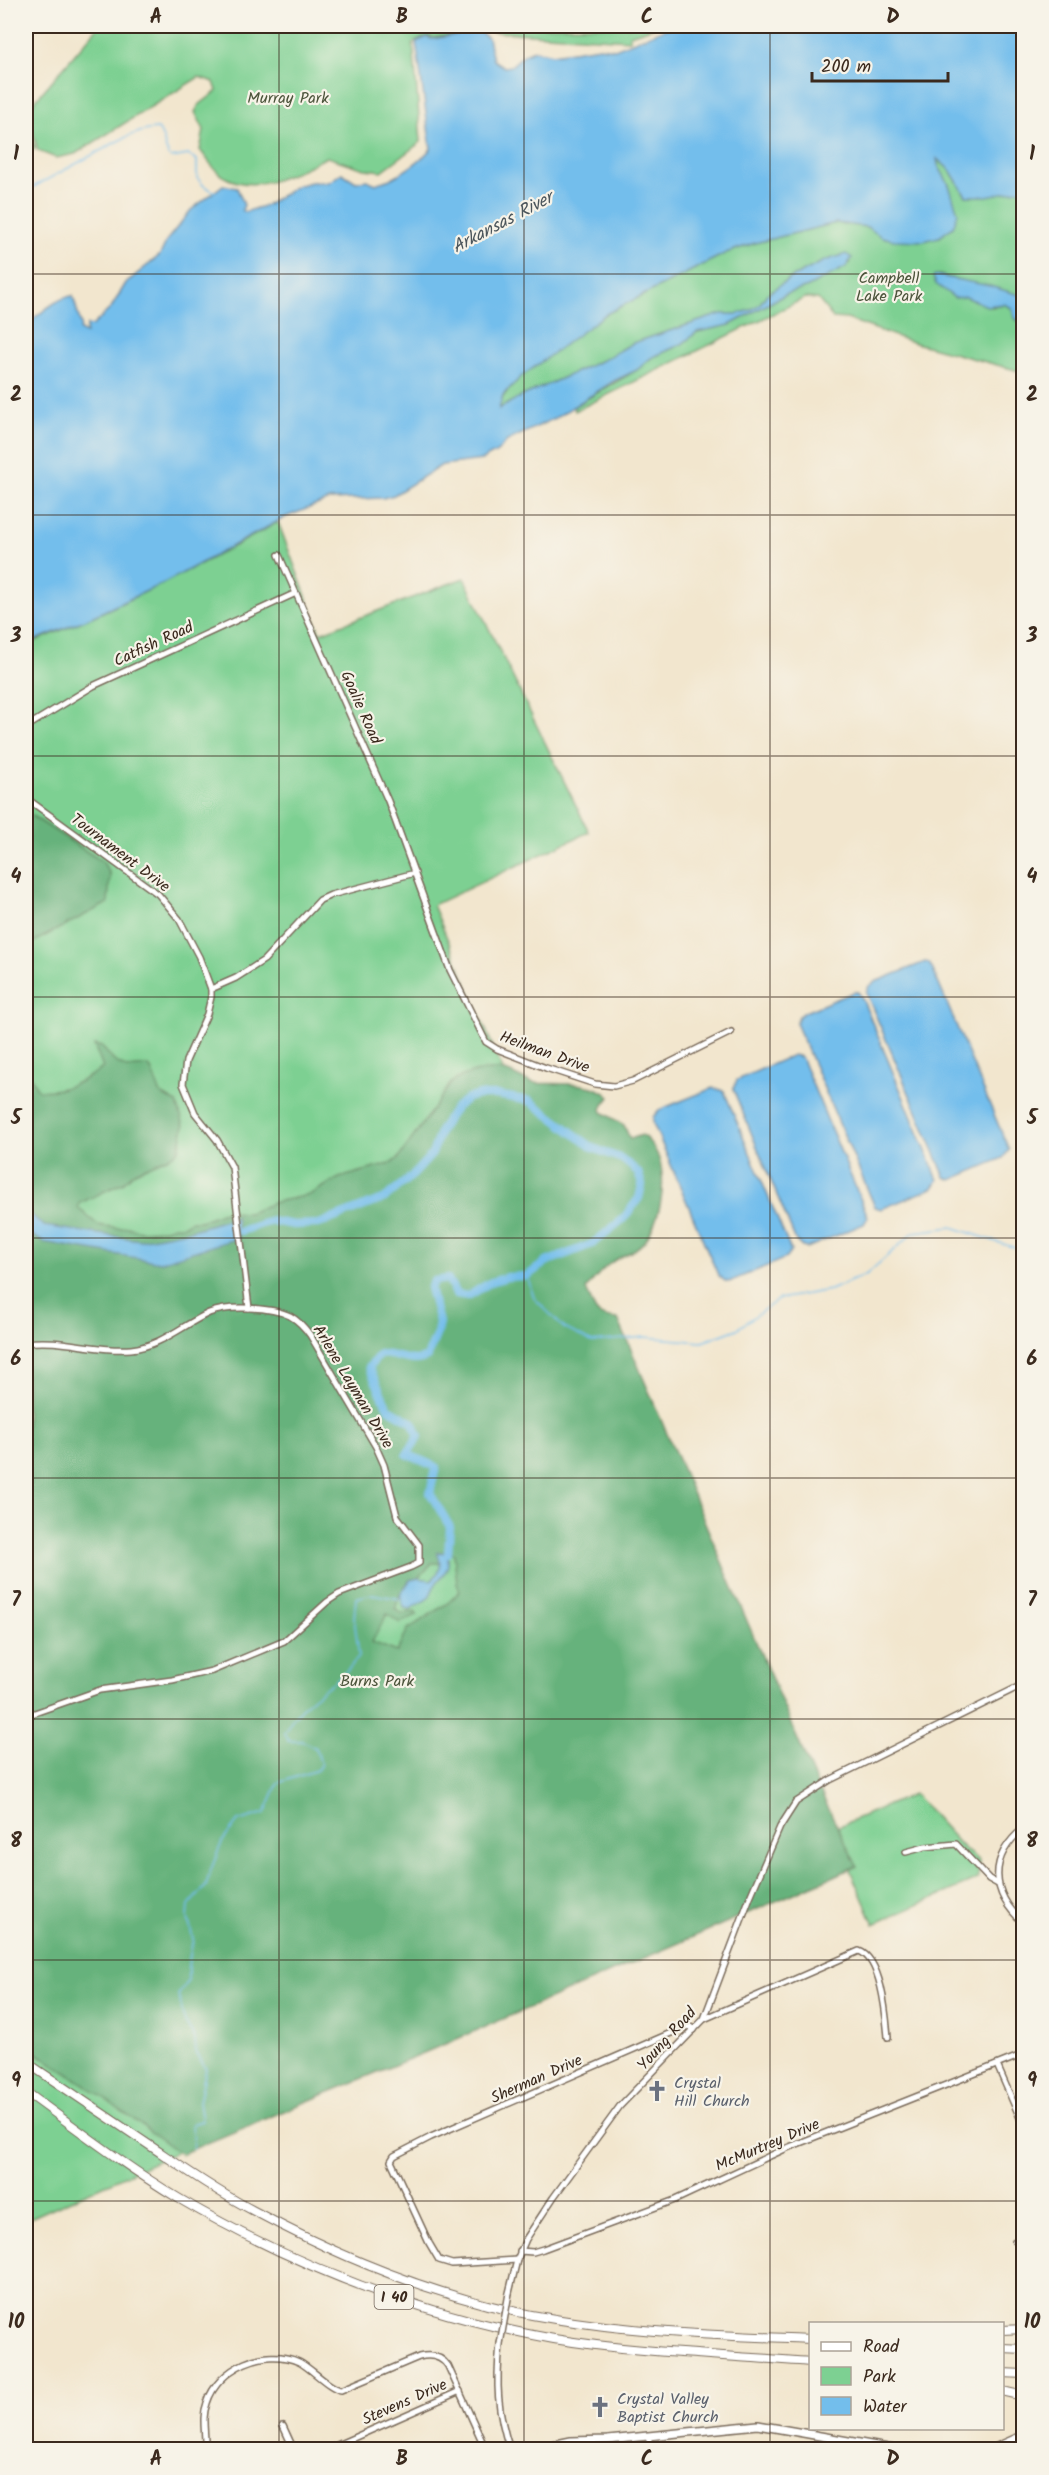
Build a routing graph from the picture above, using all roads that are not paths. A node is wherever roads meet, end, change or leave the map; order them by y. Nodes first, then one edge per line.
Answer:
1 (279, 555) dead end
2 (296, 593) junction
3 (26, 727) edge
4 (26, 798) edge
5 (415, 873) junction
6 (211, 989) junction
7 (731, 1032) dead end
8 (249, 1308) junction
9 (26, 1343) edge
10 (1023, 1684) edge
11 (26, 1716) edge
12 (1023, 1828) edge
13 (906, 1852) dead end
14 (998, 1884) junction
15 (1023, 1923) edge
16 (704, 2019) junction
17 (694, 2030) junction
18 (888, 2037) dead end
19 (1023, 2054) edge
20 (26, 2062) edge
21 (997, 2065) junction
22 (26, 2092) edge
23 (1023, 2127) edge
24 (1023, 2238) edge
25 (1015, 2241) dead end
26 (520, 2250) junction
27 (517, 2260) junction
28 (1023, 2329) edge
29 (1004, 2330) edge
30 (809, 2339) edge
31 (1004, 2348) edge
32 (1023, 2349) edge
33 (809, 2362) edge
34 (1004, 2373) edge
35 (1023, 2374) edge
36 (460, 2391) junction
37 (1004, 2391) edge
38 (1023, 2396) edge
39 (283, 2426) dead end
40 (1023, 2435) edge
41 (648, 2436) junction
42 (596, 2440) junction
43 (538, 2448) edge
44 (205, 2450) edge
45 (294, 2450) edge
46 (326, 2450) edge
47 (486, 2450) edge
48 (510, 2450) edge
49 (528, 2450) edge
50 (596, 2450) edge
51 (652, 2450) edge
52 (899, 2450) edge
53 (990, 2450) edge

1 - 2 street, Goalie Road
2 - 3 street, Catfish Road
2 - 5 street, Goalie Road
4 - 6 street, Tournament Drive
5 - 6 street
5 - 7 street, Heilman Drive
6 - 8 street
8 - 9 street, Arlene Layman Drive
8 - 11 street, Arlene Layman Drive
10 - 16 street, Young Road
12 - 14 street
13 - 14 street
14 - 15 street
16 - 17 street, Young Road
16 - 18 street
17 - 26 street, Young Road
17 - 27 street, Sherman Drive
19 - 21 street, McMurtrey Drive
20 - 30 highway, I 40
21 - 23 street
21 - 26 street, McMurtrey Drive
22 - 33 highway, I 40
24 - 25 street
26 - 27 street, Young Road
27 - 48 street, Young Road, bridge
28 - 29 highway
31 - 32 highway
34 - 35 highway
36 - 44 street
36 - 46 street, Stevens Drive
36 - 47 street
37 - 38 highway
39 - 45 street
40 - 53 main road
41 - 42 main road
41 - 51 street
41 - 52 main road
42 - 43 main road
42 - 50 street
43 - 49 main road

